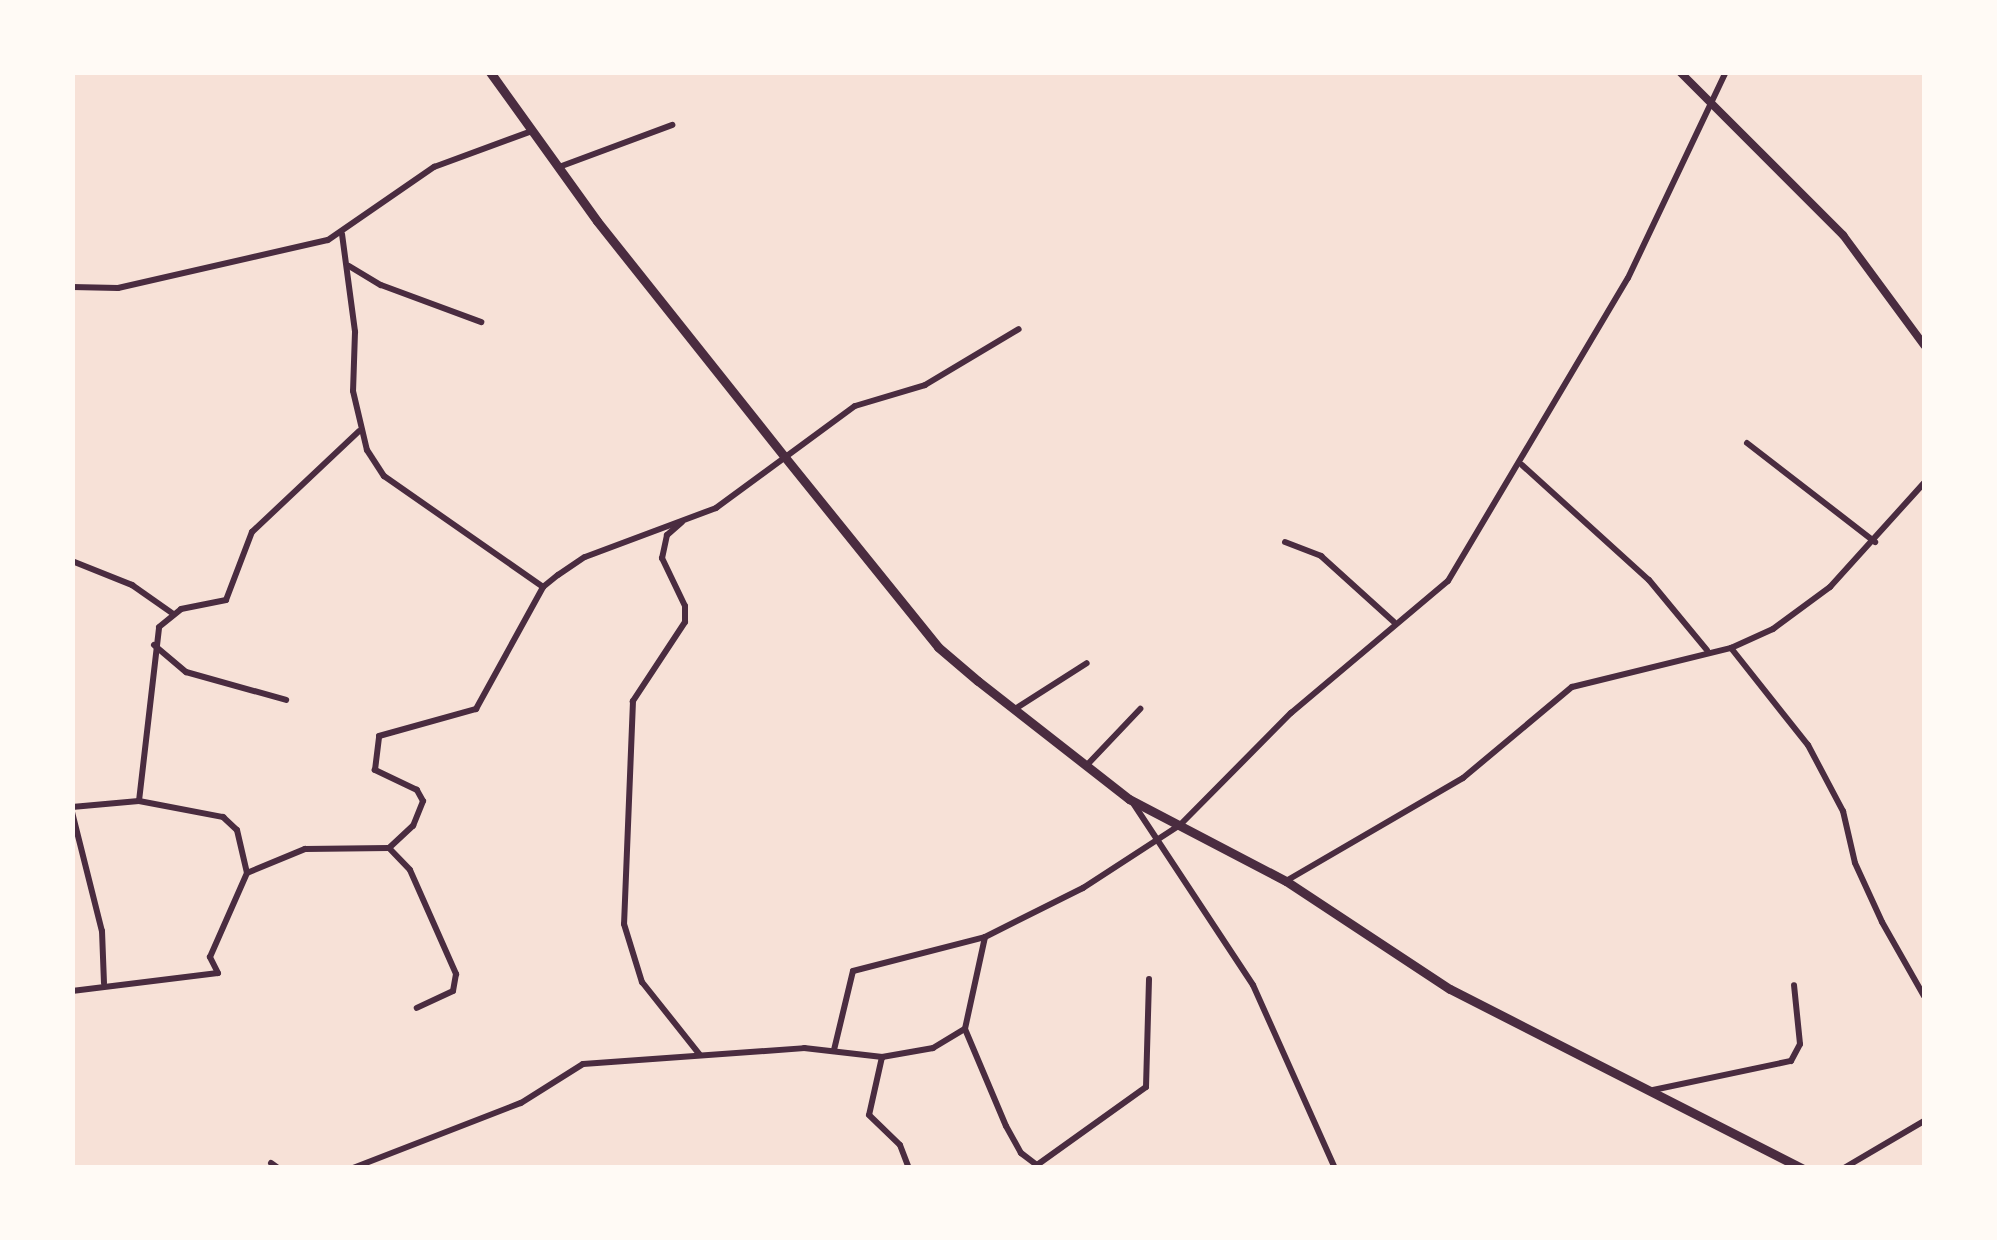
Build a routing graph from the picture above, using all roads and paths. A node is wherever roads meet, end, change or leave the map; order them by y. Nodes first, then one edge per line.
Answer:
1 (490, 72) edge
2 (1680, 72) edge
3 (1726, 72) edge
4 (1715, 106) junction
5 (672, 125) dead end
6 (532, 131) junction
7 (558, 168) junction
8 (342, 234) junction
9 (348, 265) junction
10 (72, 287) edge
11 (481, 322) dead end
12 (1019, 328) dead end
13 (1924, 345) edge
14 (360, 431) junction
15 (1747, 443) dead end
16 (784, 456) junction
17 (1522, 465) junction
18 (1924, 483) edge
19 (686, 518) junction
20 (1285, 542) dead end
21 (1875, 542) junction
22 (72, 560) edge
23 (543, 588) junction
24 (172, 613) junction
25 (1394, 622) junction
26 (153, 644) junction
27 (1732, 648) junction
28 (1708, 650) junction
29 (1087, 663) dead end
30 (286, 700) dead end
31 (1015, 709) junction
32 (1140, 709) dead end
33 (1086, 766) junction
34 (1129, 799) junction
35 (140, 801) junction
36 (72, 810) edge
37 (1180, 825) junction
38 (1160, 836) junction
39 (389, 848) junction
40 (246, 873) junction
41 (1286, 881) junction
42 (986, 937) junction
43 (1149, 979) dead end
44 (104, 983) junction
45 (1794, 985) dead end
46 (72, 991) edge
47 (1924, 996) edge
48 (416, 1008) dead end
49 (965, 1028) junction
50 (834, 1050) junction
51 (700, 1056) junction
52 (882, 1057) junction
53 (1647, 1092) junction
54 (1924, 1120) edge
55 (353, 1168) edge
56 (909, 1168) edge
57 (1334, 1168) edge
58 (1802, 1168) edge
59 (1844, 1168) edge

1 - 6 main road
2 - 4 street
3 - 4 street
4 - 13 street
4 - 17 street
5 - 7 street
6 - 7 main road
6 - 8 street
7 - 16 main road
8 - 9 street
8 - 10 street
9 - 11 street
9 - 14 street
12 - 16 street
14 - 23 street
14 - 24 street
15 - 21 street
16 - 19 street
16 - 31 main road
17 - 25 street
17 - 28 street
18 - 21 street
19 - 23 street
19 - 51 street
20 - 25 street
21 - 27 street
22 - 24 street
23 - 39 street
24 - 26 street
25 - 37 street
26 - 30 street
26 - 35 street
27 - 28 street
27 - 47 street
28 - 41 street
29 - 31 street
31 - 33 main road
32 - 33 street
33 - 34 main road
34 - 37 main road
34 - 38 street
35 - 36 street
35 - 40 street
36 - 44 street
37 - 38 street
37 - 41 main road
38 - 42 street
38 - 57 street
39 - 40 street
39 - 48 street
40 - 44 street
41 - 53 main road
42 - 49 street
42 - 50 street
43 - 49 street
44 - 46 street
45 - 53 street
49 - 52 street
50 - 51 street
50 - 52 street
51 - 55 street
52 - 56 street
53 - 58 main road
54 - 59 street

